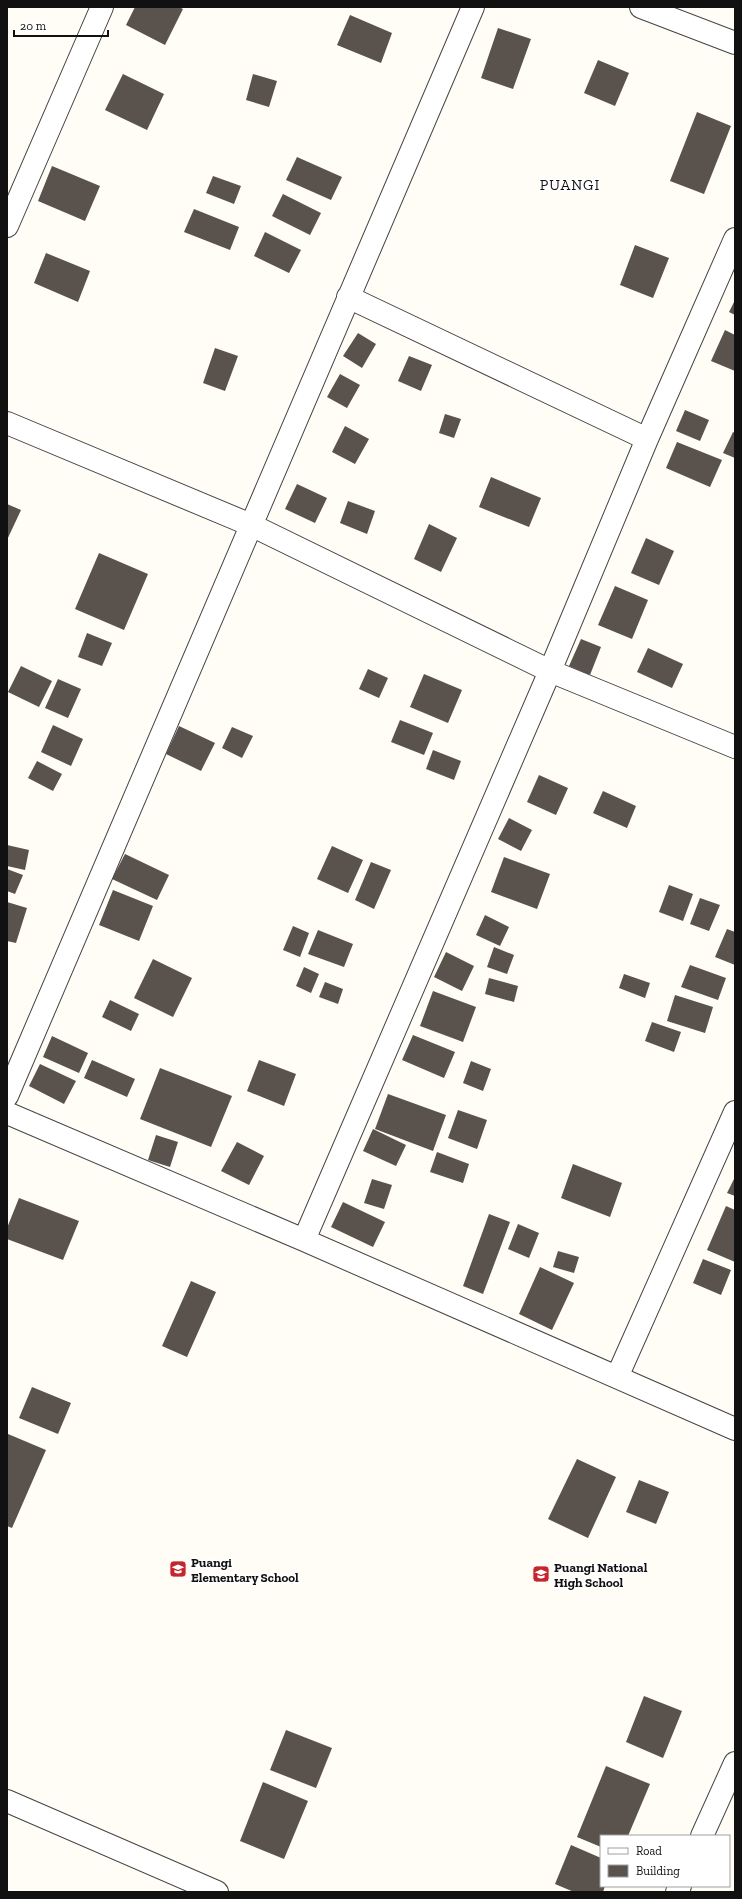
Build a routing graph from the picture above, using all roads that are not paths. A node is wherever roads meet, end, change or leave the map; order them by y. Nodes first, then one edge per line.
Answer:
1 (102, 7) edge
2 (473, 7) edge
3 (641, 7) edge
4 (735, 43) edge
5 (7, 226) edge
6 (735, 239) edge
7 (348, 297) junction
8 (7, 423) edge
9 (647, 439) junction
10 (251, 525) junction
11 (550, 671) junction
12 (735, 747) edge
13 (7, 1096) edge
14 (735, 1112) edge
15 (7, 1113) edge
16 (304, 1240) junction
17 (617, 1377) junction
18 (735, 1429) edge
19 (735, 1763) edge
20 (7, 1801) edge
21 (702, 1835) edge
22 (217, 1892) edge

1 - 5 street
2 - 7 street
3 - 4 street
6 - 9 street
7 - 9 street
7 - 10 street
8 - 10 street
9 - 11 street
10 - 11 street
10 - 13 street
11 - 12 street
11 - 16 street
14 - 17 street
15 - 16 street
16 - 17 street
17 - 18 street
19 - 21 street
20 - 22 street

